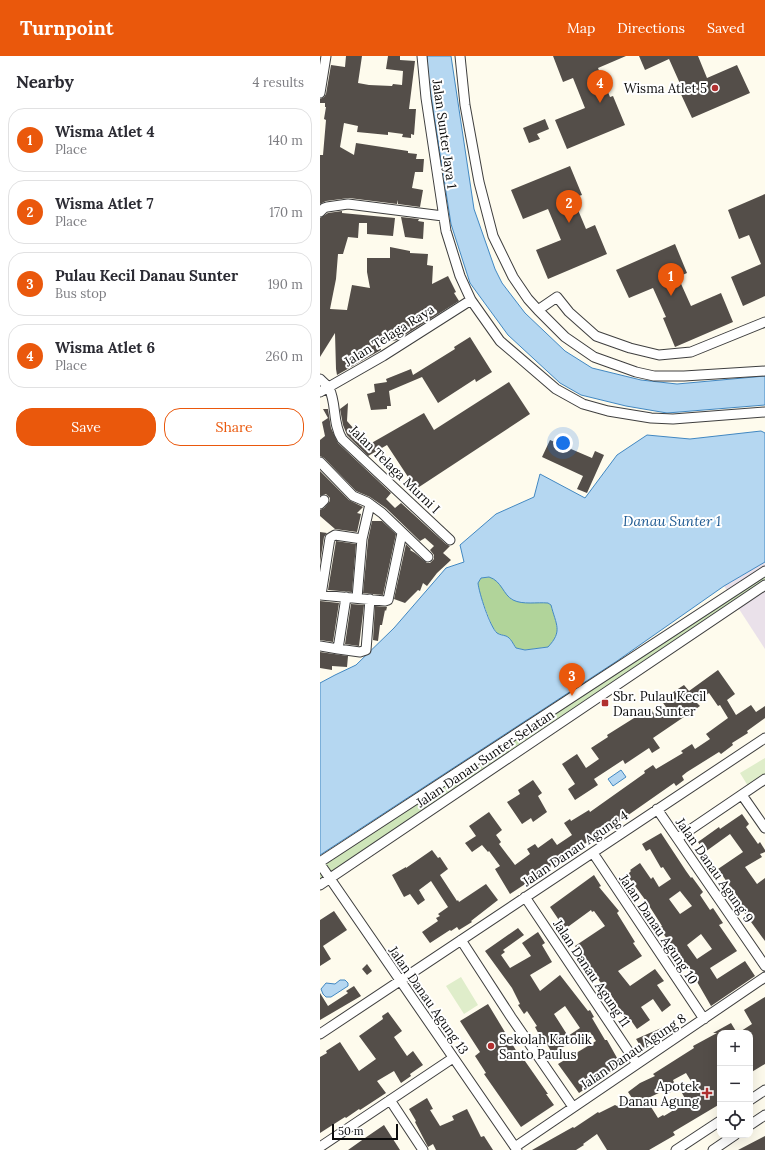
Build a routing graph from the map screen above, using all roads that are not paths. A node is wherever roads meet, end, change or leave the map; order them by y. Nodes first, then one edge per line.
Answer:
1 (326, 56) edge
2 (422, 56) edge
3 (460, 56) edge
4 (320, 92) edge
5 (320, 212) edge
6 (443, 216) junction
7 (471, 300) junction
8 (538, 310) junction
9 (765, 322) edge
10 (765, 371) edge
11 (320, 379) edge
12 (329, 387) junction
13 (320, 392) edge
14 (765, 412) edge
15 (320, 462) edge
16 (370, 504) junction
17 (402, 533) junction
18 (362, 539) junction
19 (450, 540) dead end
20 (428, 556) dead end
21 (765, 571) edge
22 (765, 585) edge
23 (320, 595) edge
24 (346, 597) junction
25 (357, 598) junction
26 (370, 599) junction
27 (320, 646) edge
28 (338, 649) junction
29 (765, 738) edge
30 (765, 779) edge
31 (742, 794) junction
32 (658, 809) junction
33 (765, 828) edge
34 (678, 838) junction
35 (593, 853) junction
36 (320, 863) edge
37 (330, 878) junction
38 (320, 885) edge
39 (525, 897) junction
40 (461, 940) junction
41 (765, 966) edge
42 (765, 977) edge
43 (400, 980) junction
44 (704, 1019) junction
45 (320, 1034) edge
46 (454, 1058) junction
47 (638, 1064) junction
48 (765, 1090) edge
49 (753, 1098) edge
50 (390, 1100) junction
51 (573, 1107) junction
52 (765, 1115) edge
53 (717, 1122) edge
54 (753, 1123) edge
55 (731, 1138) edge
56 (323, 1147) edge
57 (516, 1148) edge
58 (423, 1150) edge
59 (676, 1150) edge
60 (713, 1150) edge

1 - 4 street
2 - 6 street, Jalan Sunter Jaya 1
3 - 8 street
5 - 6 street
6 - 7 street, Jalan Sunter Jaya 1
7 - 12 street, Jalan Telaga Raya
7 - 14 street, Jalan Sunter Jaya 1
8 - 9 street
8 - 10 street
11 - 12 street
12 - 13 street, Jalan Telaga Raya
12 - 19 street, Jalan Telaga Murni I
15 - 16 street
16 - 17 street
16 - 18 street
17 - 20 street
17 - 26 street
18 - 23 street
18 - 25 street
21 - 36 street, Jalan Danau Sunter Selatan
22 - 37 street, Jalan Danau Sunter Selatan
23 - 24 street
24 - 25 street
24 - 28 street
25 - 26 street
26 - 28 street
27 - 28 street
29 - 32 street, Jalan Danau Agung 4
30 - 31 street
31 - 33 street
31 - 34 street
32 - 34 street, Jalan Danau Agung 9
32 - 35 street, Jalan Danau Agung 4
34 - 41 street, Jalan Danau Agung 9
35 - 39 street, Jalan Danau Agung 4
35 - 44 street, Jalan Danau Agung 10
36 - 37 street, Jalan Danau Agung 13
37 - 38 street, Jalan Danau Sunter Selatan
37 - 43 street, Jalan Danau Agung 13
39 - 40 street, Jalan Danau Agung 4
39 - 47 street, Jalan Danau Agung 11
40 - 43 street, Jalan Danau Agung 4
40 - 51 street
42 - 44 street, Jalan Danau Agung 8
43 - 45 street, Jalan Danau Agung 4
43 - 46 street, Jalan Danau Agung 13
44 - 47 street, Jalan Danau Agung 8
46 - 50 street
46 - 57 street, Jalan Danau Agung 13
47 - 51 street, Jalan Danau Agung 8
48 - 49 street
50 - 56 street
50 - 58 street
51 - 57 street, Jalan Danau Agung 8
52 - 54 street
53 - 59 street
55 - 60 street

